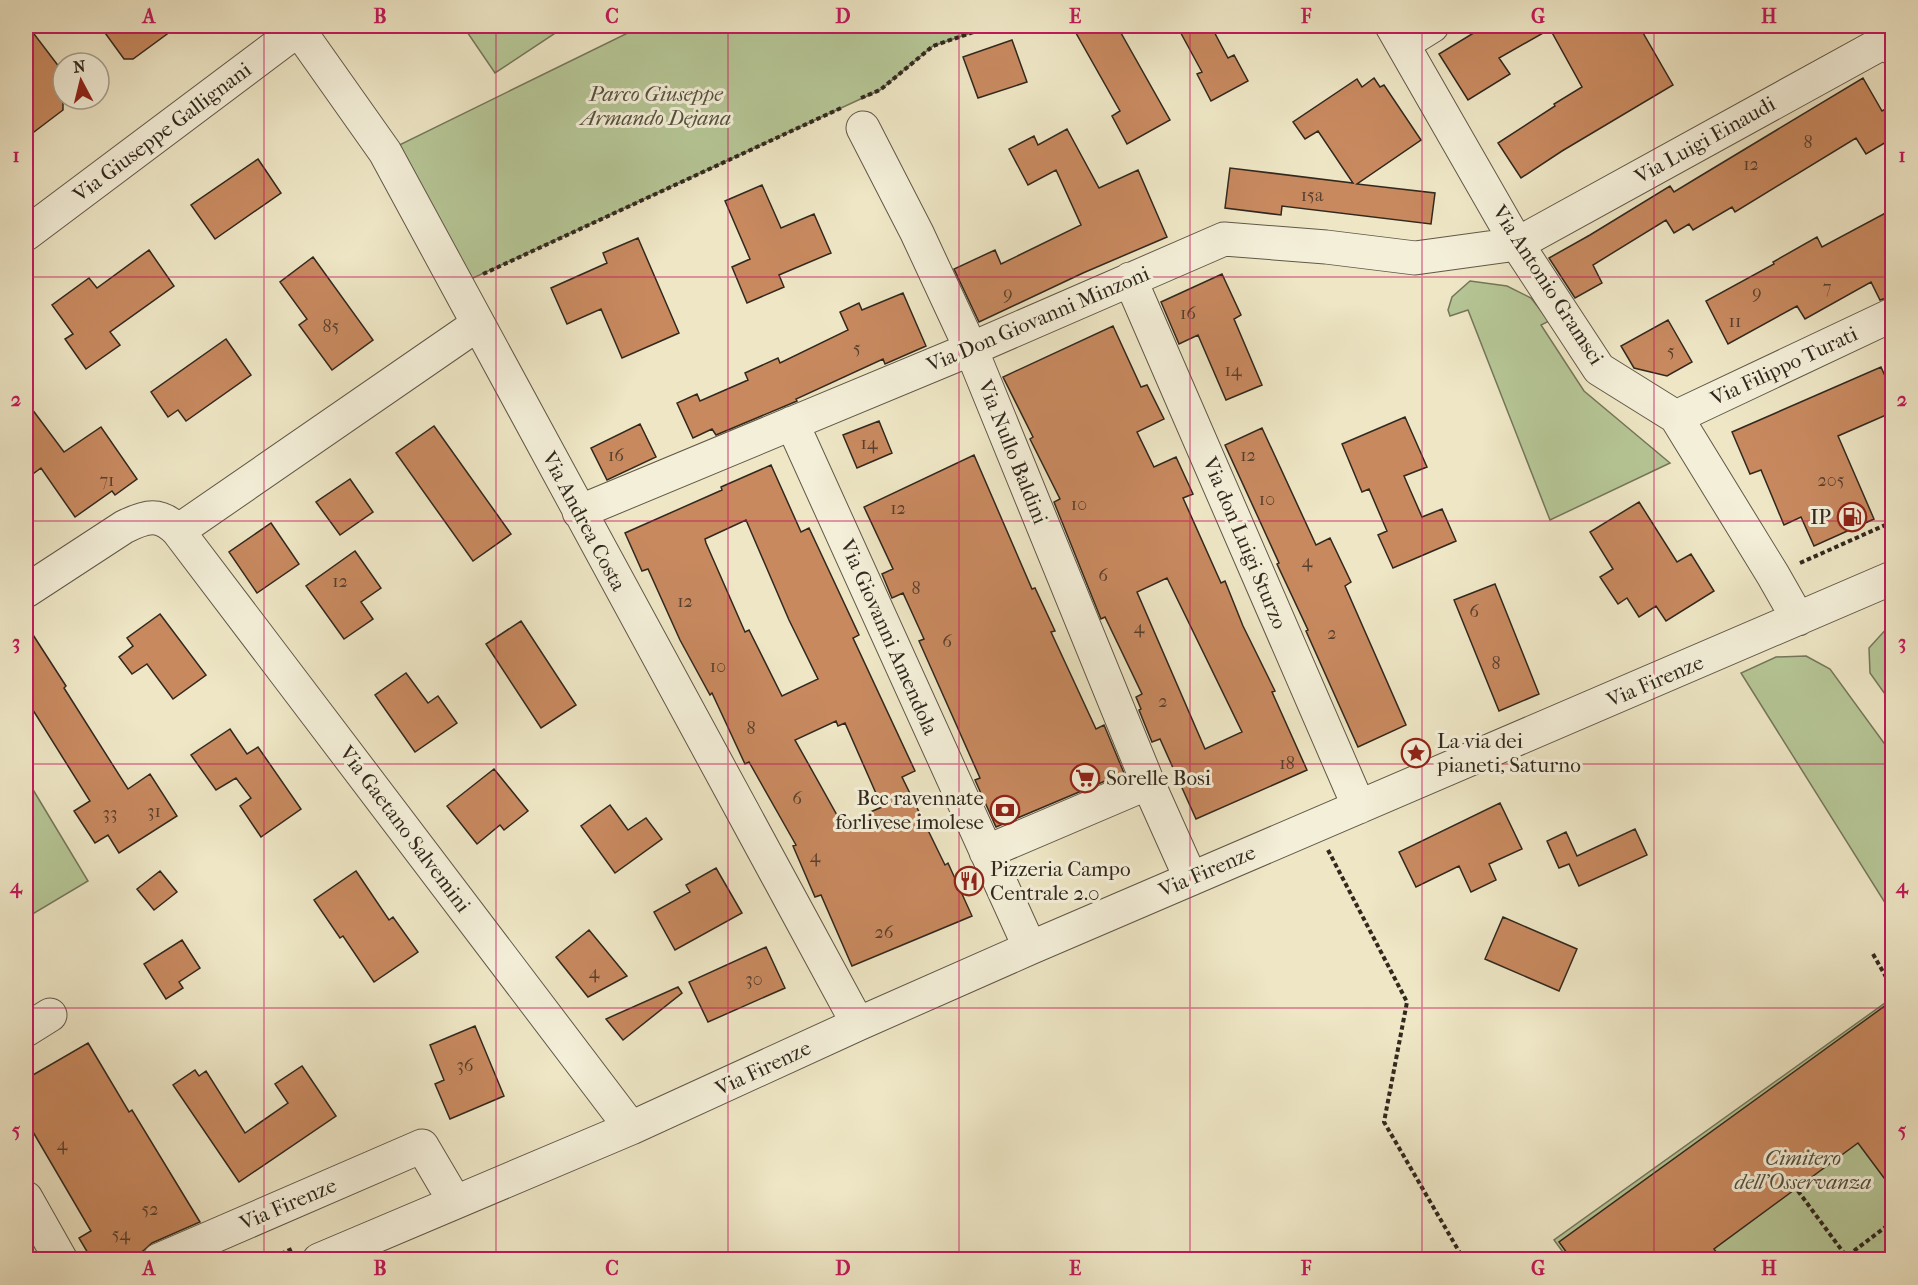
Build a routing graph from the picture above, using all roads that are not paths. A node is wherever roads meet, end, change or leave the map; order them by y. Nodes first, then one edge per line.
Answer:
1 (1432, 26) edge
2 (297, 27) edge
3 (1397, 35) edge
4 (1893, 48) edge
5 (863, 128) dead end
6 (26, 234) edge
7 (1518, 244) junction
8 (1130, 279) junction
9 (1893, 315) edge
10 (478, 324) junction
11 (971, 349) junction
12 (1676, 417) junction
13 (792, 423) junction
14 (579, 512) junction
15 (178, 531) junction
16 (1893, 578) edge
17 (26, 591) edge
18 (1798, 619) junction
19 (1148, 783) junction
20 (1359, 807) junction
21 (986, 852) junction
22 (1191, 879) junction
23 (1030, 948) junction
24 (858, 1024) junction
25 (631, 1128) junction
26 (26, 1198) edge
27 (455, 1202) junction
28 (61, 1260) edge
29 (159, 1260) edge
30 (319, 1260) edge

1 - 3 street, Via Antonio Gramsci
2 - 6 street, Via Giuseppe Gallignani
2 - 10 street, Via Andrea Costa
3 - 7 street, Via Antonio Gramsci
4 - 7 street, Via Luigi Einaudi
5 - 11 street, Via Nullo Baldini
7 - 8 street, Via Don Giovanni Minzoni
7 - 12 street, Via Antonio Gramsci
8 - 11 street, Via Don Giovanni Minzoni
8 - 20 street, Via don Luigi Sturzo
9 - 12 street, Via Filippo Turati
10 - 14 street, Via Andrea Costa
10 - 15 street
11 - 13 street, Via Don Giovanni Minzoni
11 - 19 street, Via Nullo Baldini
12 - 18 street, Via Antonio Gramsci
13 - 14 street, Via Don Giovanni Minzoni
13 - 21 street, Via Giovanni Amendola
14 - 24 street, Via Andrea Costa
15 - 17 street, Via Gaetano Salvemini
15 - 25 street, Via Gaetano Salvemini
16 - 18 street, Via Firenze
18 - 20 street, Via Firenze
19 - 21 street
19 - 22 street, Via Nullo Baldini
20 - 22 street, Via Firenze
21 - 23 street, Via Giovanni Amendola
22 - 23 street, Via Firenze
23 - 24 street, Via Firenze
24 - 25 street, Via Firenze
25 - 27 street, Via Firenze
26 - 28 street
27 - 29 street, Via Firenze
27 - 30 street, Via Firenze

